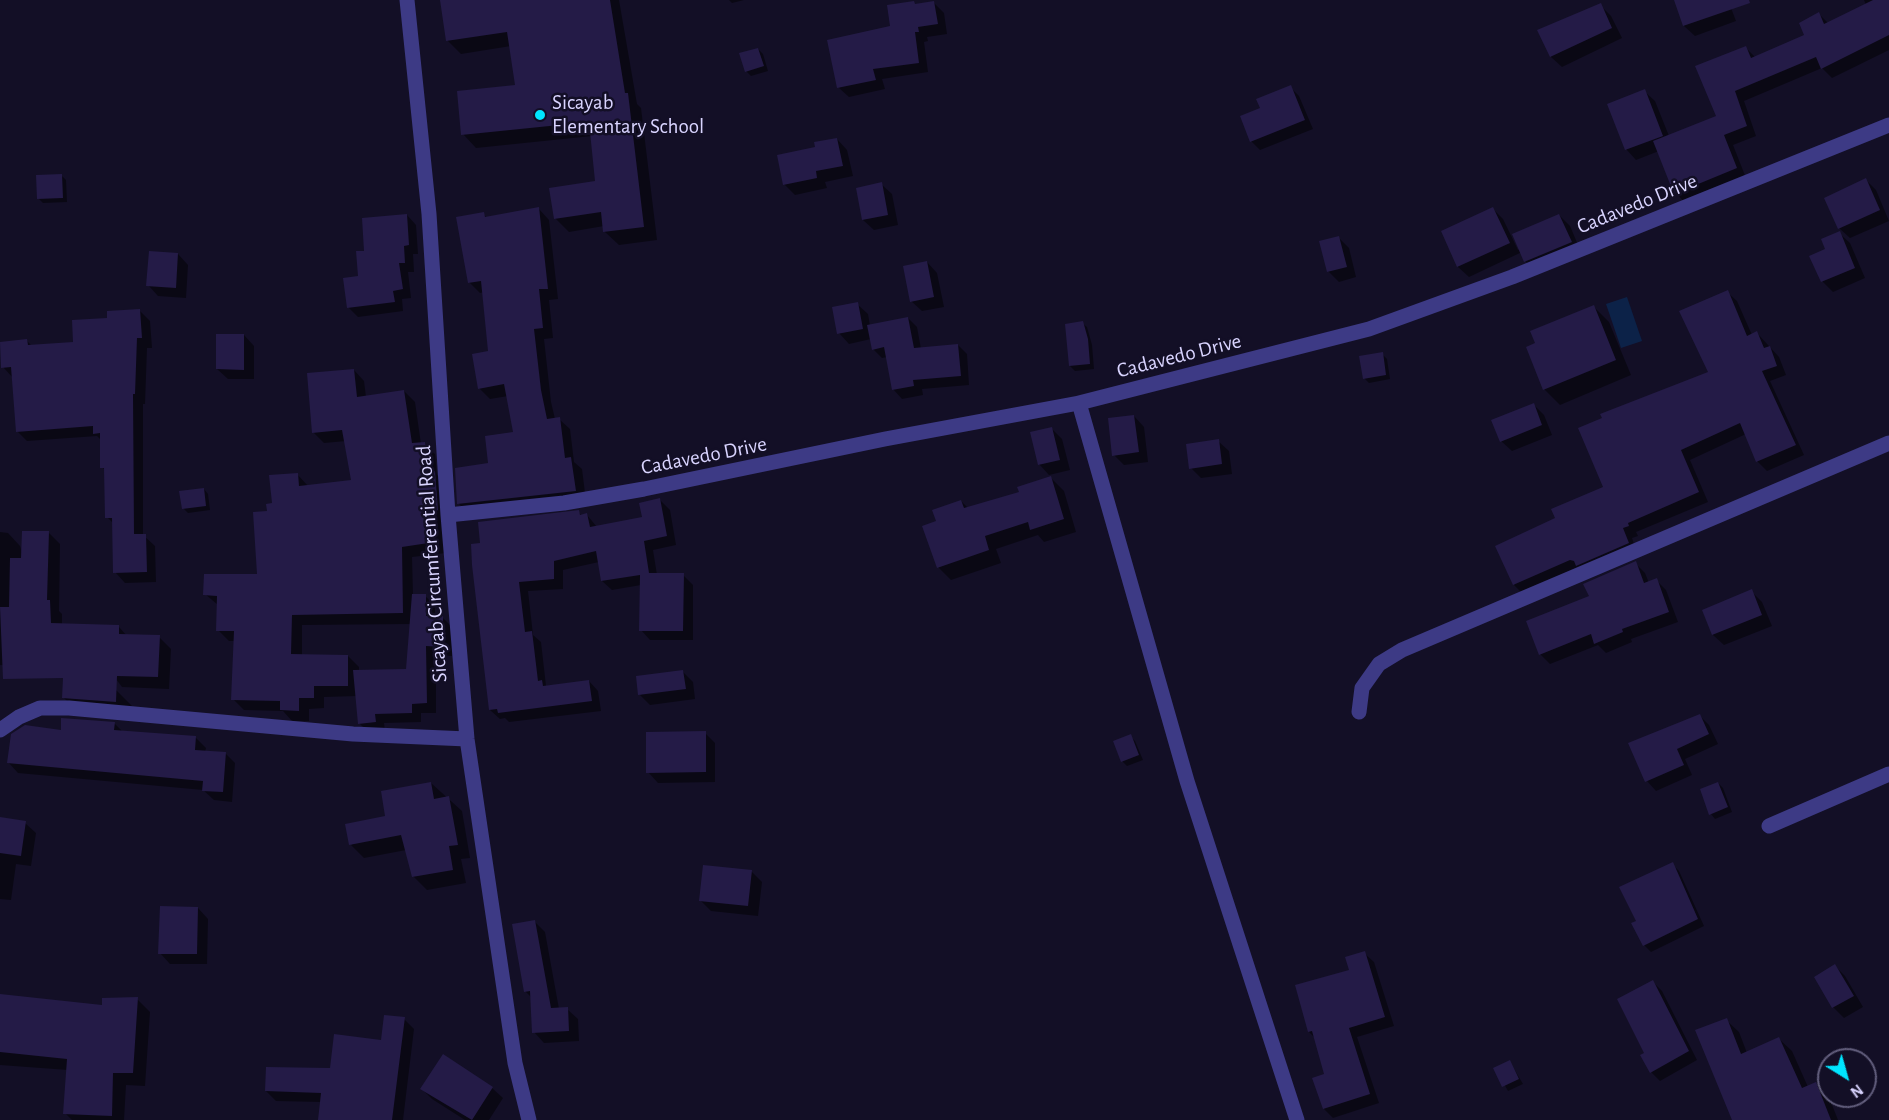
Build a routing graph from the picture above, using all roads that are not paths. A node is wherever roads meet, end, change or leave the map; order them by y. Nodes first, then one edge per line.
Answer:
1 (407, 0) edge
2 (1889, 125) edge
3 (1079, 403) junction
4 (1889, 443) edge
5 (448, 515) junction
6 (1359, 712) dead end
7 (0, 730) edge
8 (467, 739) junction
9 (1889, 774) edge
10 (1769, 826) dead end
11 (529, 1120) edge
12 (1297, 1120) edge

1 - 5 street, Sicayab Circumferential Road
2 - 3 street, Cadavedo Drive
3 - 5 street, Cadavedo Drive
3 - 12 street
4 - 6 street
5 - 8 street, Sicayab Circumferential Road
7 - 8 street
8 - 11 street, Sicayab Circumferential Road
9 - 10 street

